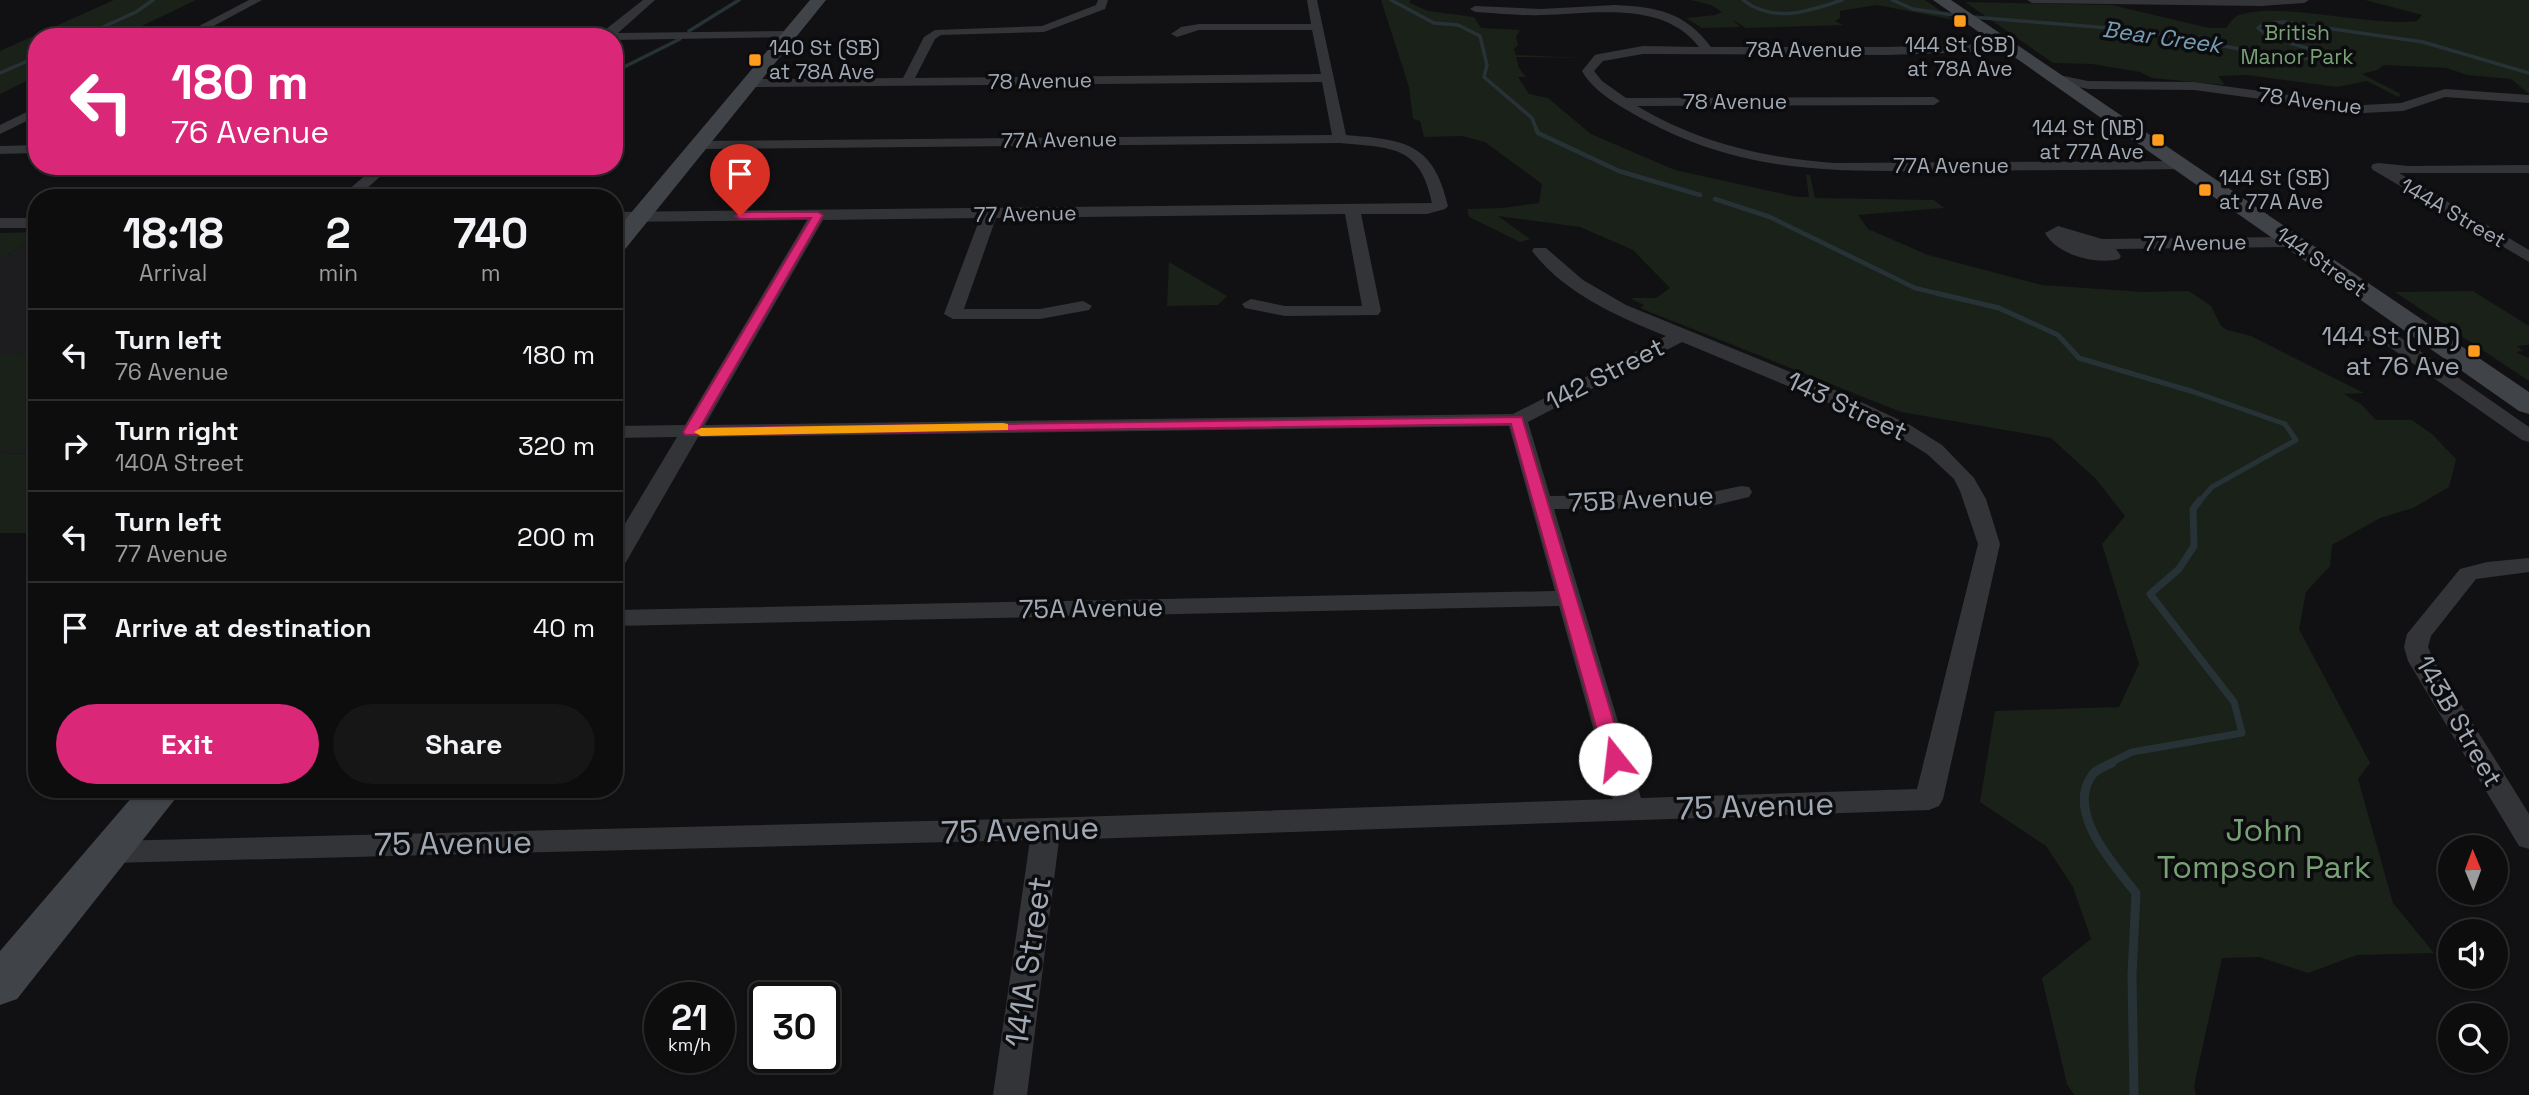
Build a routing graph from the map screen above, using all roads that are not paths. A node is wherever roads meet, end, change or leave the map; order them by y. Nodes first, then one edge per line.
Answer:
1 (257, 0) edge
2 (650, 0) edge
3 (818, 0) edge
4 (1103, 0) edge
5 (1312, 0) edge
6 (1941, 0) edge
7 (2032, 0) edge
8 (2304, 0) edge
9 (2085, 1) edge
10 (1475, 9) dead end
11 (920, 26) dead end
12 (1318, 27) junction
13 (202, 28) edge
14 (617, 28) edge
15 (939, 33) junction
16 (789, 34) junction
17 (1177, 34) dead end
18 (623, 37) edge
19 (2009, 47) junction
20 (1707, 50) junction
21 (1329, 78) junction
22 (907, 82) junction
23 (750, 83) junction
24 (2087, 92) junction
25 (2271, 97) junction
26 (2529, 99) edge
27 (1934, 101) dead end
28 (1621, 102) junction
29 (2274, 114) dead end
30 (28, 116) edge
31 (0, 130) edge
32 (1340, 139) junction
33 (699, 145) junction
34 (28, 149) edge
35 (0, 150) edge
36 (2182, 165) junction
37 (1805, 166) joint
38 (2378, 167) joint
39 (2529, 169) edge
40 (374, 175) edge
41 (357, 189) edge
42 (1435, 208) joint
43 (1353, 210) junction
44 (818, 215) junction
45 (989, 215) junction
46 (640, 216) junction
47 (623, 217) edge
48 (0, 223) edge
49 (28, 223) edge
50 (623, 236) edge
51 (2293, 242) junction
52 (2098, 244) dead end
53 (2507, 244) junction
54 (2529, 244) edge
55 (1541, 251) dead end
56 (2529, 257) edge
57 (1251, 304) dead end
58 (1083, 306) dead end
59 (1681, 335) junction
60 (2385, 335) joint
61 (2347, 336) dead end
62 (2529, 405) edge
63 (1517, 420) junction
64 (623, 432) edge
65 (690, 432) junction
66 (2529, 436) edge
67 (1741, 492) dead end
68 (1541, 503) junction
69 (623, 547) edge
70 (2523, 570) edge
71 (1569, 598) junction
72 (623, 618) edge
73 (156, 798) edge
74 (1929, 799) joint
75 (1630, 810) junction
76 (1046, 829) junction
77 (2529, 838) edge
78 (111, 852) junction
79 (0, 985) edge
80 (1010, 1095) edge

1 - 13 street
2 - 14 street
3 - 16 main road
4 - 15 street
5 - 12 street
6 - 19 main road, 144 Street
7 - 9 street
8 - 9 street
10 - 20 street
11 - 15 street
12 - 17 street
12 - 21 street
15 - 22 street
16 - 18 street
16 - 23 main road
19 - 20 street, 78A Avenue
19 - 24 main road, 144 Street
20 - 28 street, 78A Avenue
21 - 22 street, 78 Avenue
21 - 32 street
22 - 23 street, 78 Avenue
23 - 33 main road
24 - 25 street, 78 Avenue
24 - 36 main road, 144 Street
25 - 26 street, 78 Avenue
25 - 29 street
27 - 28 street, 78 Avenue
28 - 37 street
30 - 31 street
32 - 33 street, 77A Avenue
32 - 42 street, 77A Avenue
33 - 46 main road
34 - 35 street
36 - 37 street, 77A Avenue
36 - 51 main road, 144 Street
38 - 39 street
38 - 53 street, 144A Street
40 - 41 street
42 - 43 street, 77 Avenue
43 - 45 street, 77 Avenue
43 - 57 street
44 - 45 street, 77 Avenue
44 - 46 street, 77 Avenue
44 - 65 street
45 - 58 street
46 - 47 street, 77 Avenue
46 - 50 main road
48 - 49 street
51 - 52 street, 77 Avenue
51 - 62 main road, 144 Street
53 - 54 street
53 - 56 street, 144A Street
55 - 59 street, 143 Street
59 - 63 street, 142 Street
59 - 74 street, 143 Street
60 - 61 street
60 - 66 street
63 - 65 street
63 - 68 street, 142 Street
64 - 65 street
65 - 69 street
67 - 68 street, 75B Avenue
68 - 71 street, 142 Street
70 - 77 street, 143B Street
71 - 72 street, 75A Avenue
71 - 75 street, 142 Street
73 - 78 main road
74 - 75 street, 75 Avenue
75 - 76 street, 75 Avenue
76 - 78 street, 75 Avenue
76 - 80 street, 141A Street
78 - 79 main road

